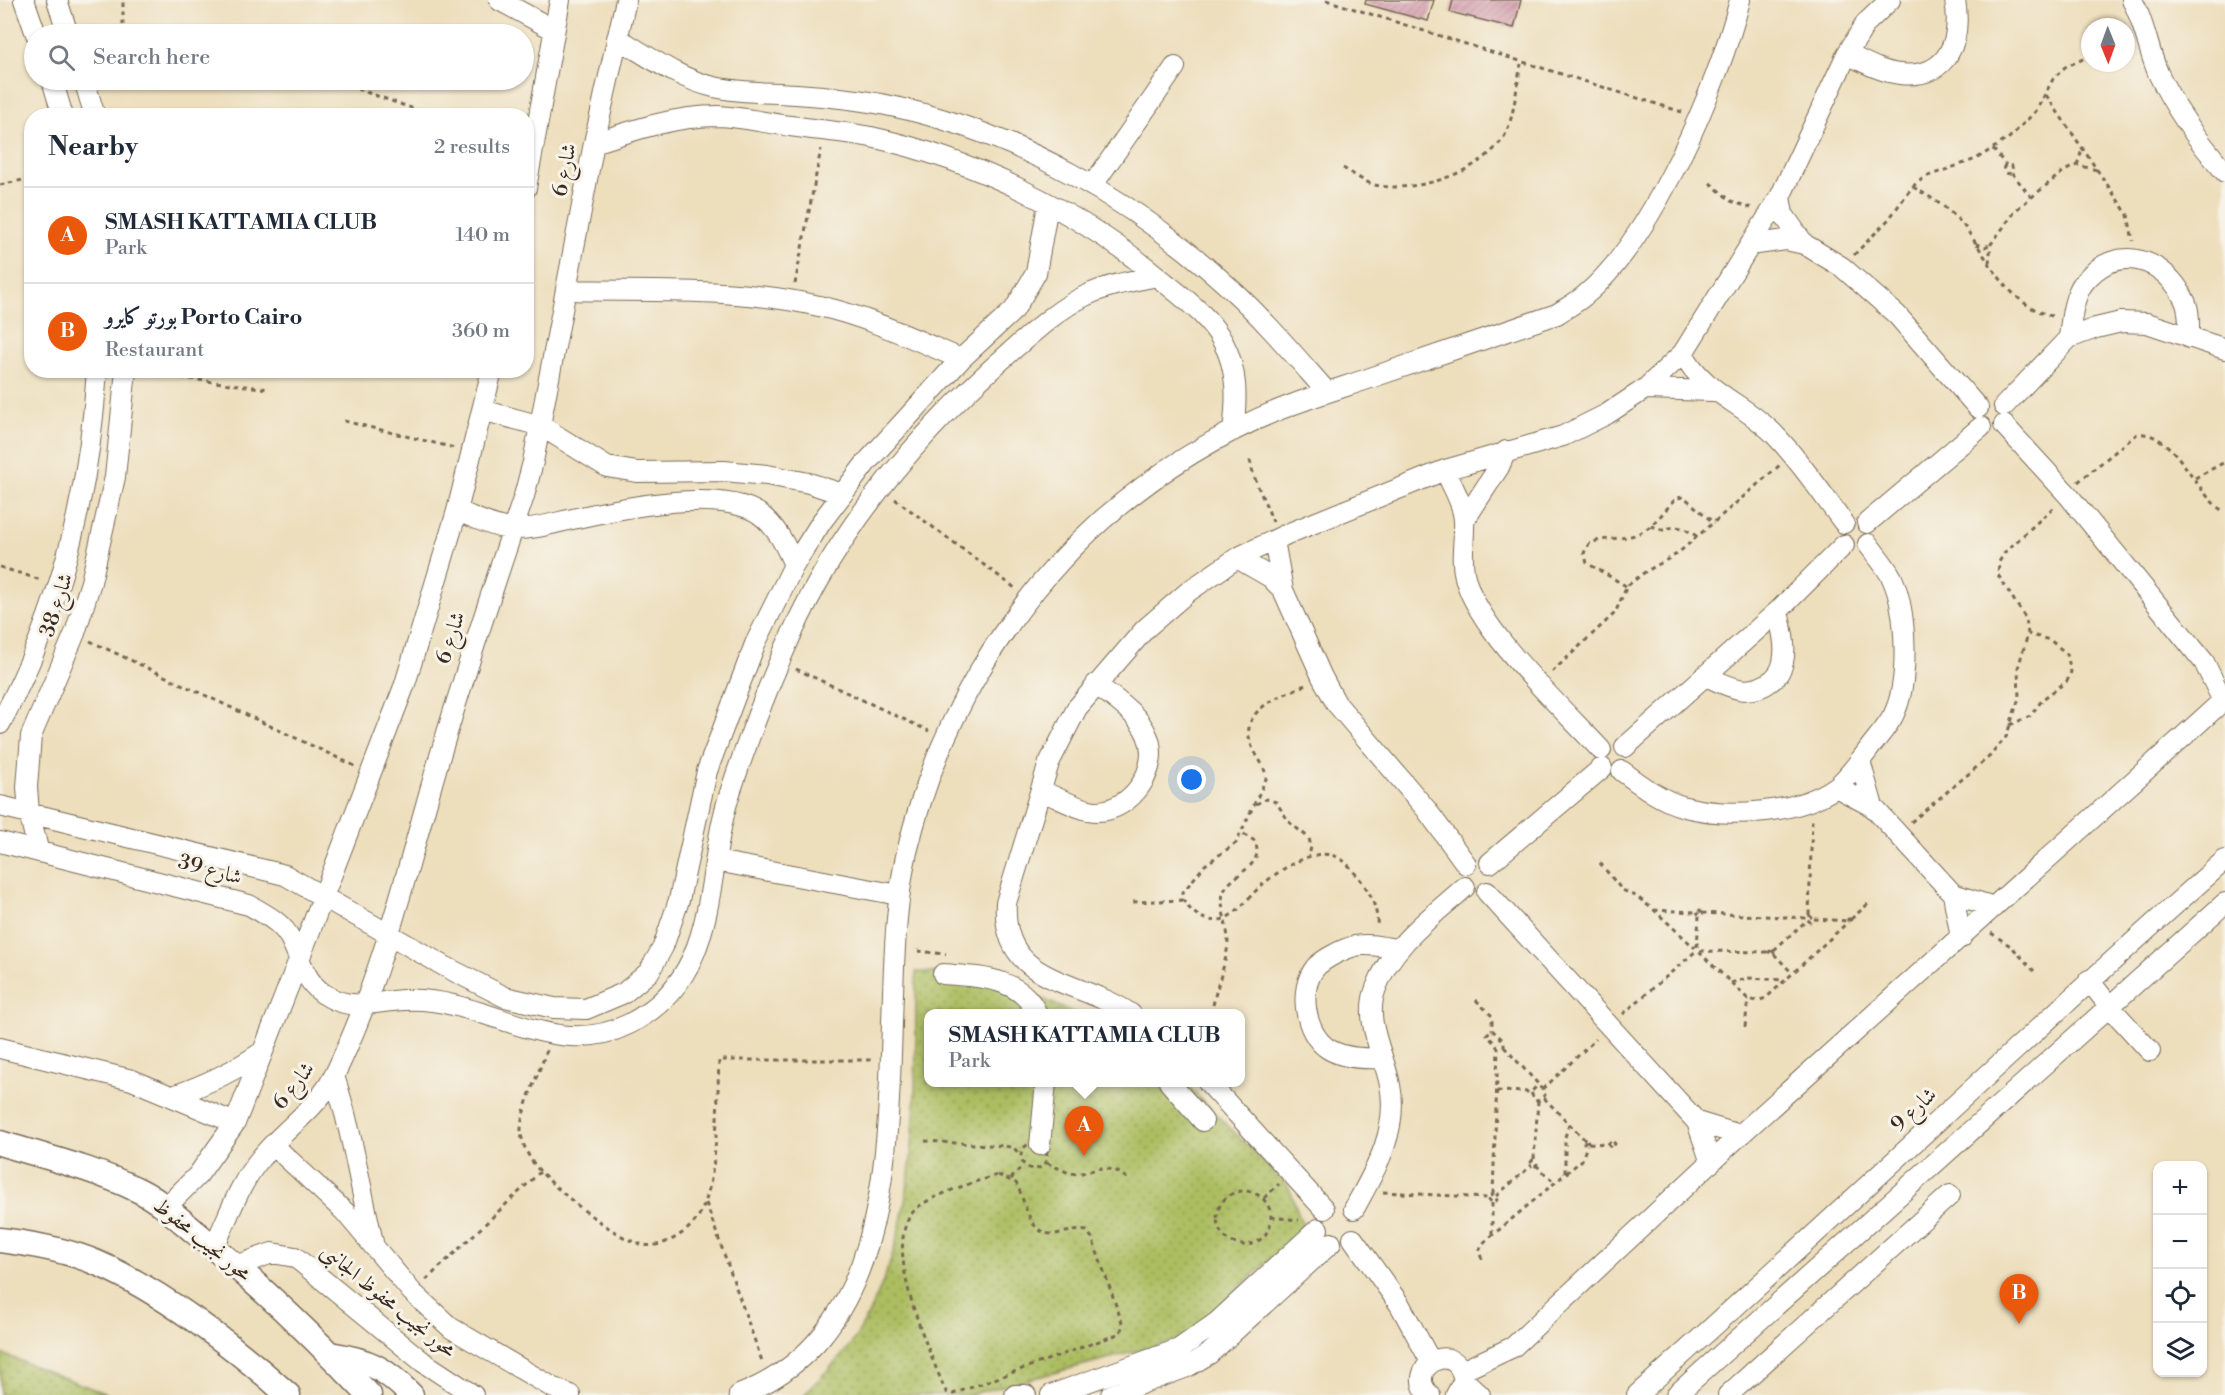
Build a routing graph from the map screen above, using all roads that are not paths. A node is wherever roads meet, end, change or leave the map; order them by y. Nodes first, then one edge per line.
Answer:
1 (24, 0) edge
2 (57, 0) edge
3 (499, 0) edge
4 (560, 0) edge
5 (626, 0) edge
6 (1740, 0) edge
7 (1890, 0) edge
8 (1955, 0) edge
9 (2132, 0) edge
10 (32, 24) edge
11 (65, 24) edge
12 (554, 30) junction
13 (617, 38) junction
14 (1847, 54) junction
15 (1175, 67) dead end
16 (55, 90) edge
17 (87, 90) edge
18 (61, 108) edge
19 (93, 108) edge
20 (534, 143) edge
21 (594, 143) junction
22 (2225, 172) edge
23 (1092, 186) junction
24 (1780, 197) junction
25 (1048, 205) junction
26 (1804, 244) junction
27 (1750, 245) junction
28 (1157, 276) junction
29 (567, 290) junction
30 (2070, 330) junction
31 (2190, 338) junction
32 (2225, 349) edge
33 (1683, 353) junction
34 (961, 359) junction
35 (96, 378) edge
36 (132, 378) edge
37 (490, 378) edge
38 (1645, 388) junction
39 (1714, 391) junction
40 (1327, 392) junction
41 (482, 410) junction
42 (2004, 416) junction
43 (1980, 418) junction
44 (541, 426) junction
45 (1233, 431) junction
46 (1506, 451) junction
47 (1444, 470) junction
48 (842, 494) junction
49 (457, 511) junction
50 (1464, 521) junction
51 (1844, 523) junction
52 (1867, 523) junction
53 (512, 530) junction
54 (1276, 539) junction
55 (1868, 544) junction
56 (1844, 545) junction
57 (1237, 558) junction
58 (794, 565) junction
59 (1283, 590) junction
60 (1778, 611) junction
61 (2204, 662) junction
62 (2225, 672) edge
63 (1707, 676) junction
64 (1096, 684) junction
65 (2224, 700) edge
66 (0, 724) edge
67 (1625, 747) junction
68 (1601, 759) junction
69 (1860, 761) junction
70 (1622, 771) junction
71 (1836, 787) junction
72 (1041, 791) junction
73 (0, 806) edge
74 (1873, 807) junction
75 (29, 813) junction
76 (0, 842) edge
77 (38, 849) junction
78 (2225, 860) edge
79 (716, 861) junction
80 (1490, 863) junction
81 (1466, 864) junction
82 (1465, 887) junction
83 (1487, 892) junction
84 (1953, 894) junction
85 (322, 895) junction
86 (899, 895) junction
87 (2225, 903) edge
88 (1994, 906) junction
89 (389, 933) junction
90 (1961, 938) junction
91 (1396, 950) junction
92 (298, 962) junction
93 (944, 974) dead end
94 (2089, 980) junction
95 (364, 1005) junction
96 (2109, 1006) junction
97 (1033, 1009) edge
98 (1121, 1009) edge
99 (0, 1048) edge
100 (2150, 1051) dead end
101 (261, 1052) junction
102 (1381, 1058) junction
103 (334, 1076) junction
104 (1046, 1087) edge
105 (1173, 1087) edge
106 (1211, 1087) edge
107 (173, 1096) junction
108 (1203, 1121) dead end
109 (1697, 1122) junction
110 (235, 1123) junction
111 (1740, 1135) junction
112 (0, 1143) edge
113 (273, 1145) junction
114 (1043, 1154) road end
115 (1711, 1163) junction
116 (1950, 1195) dead end
117 (165, 1208) junction
118 (1354, 1209) junction
119 (1323, 1225) junction
120 (1353, 1239) junction
121 (5, 1243) edge
122 (373, 1245) junction
123 (214, 1247) junction
124 (236, 1266) junction
125 (1768, 1278) junction
126 (1786, 1299) junction
127 (330, 1354) junction
128 (1431, 1362) junction
129 (1461, 1382) edge
130 (288, 1395) edge
131 (369, 1395) edge
132 (411, 1395) edge
133 (473, 1395) edge
134 (570, 1395) edge
135 (739, 1395) edge
136 (1015, 1395) edge
137 (1026, 1395) edge
138 (1051, 1395) edge
139 (1111, 1395) edge
140 (1430, 1395) edge
141 (1480, 1395) edge
142 (1637, 1395) edge
143 (1676, 1395) edge
144 (1728, 1395) edge

1 - 10 street
2 - 11 street
3 - 12 street
4 - 12 street, شارع 6
5 - 13 street, شارع 6
6 - 40 street
7 - 14 street
8 - 14 street
9 - 22 street
12 - 20 street, شارع 6
13 - 21 street, شارع 6
13 - 23 street
14 - 24 street
15 - 23 street
16 - 18 street
17 - 19 street
21 - 25 street
21 - 29 street, شارع 6
23 - 40 street
24 - 26 street
24 - 27 street
25 - 28 street
25 - 34 street, شارع 39
26 - 27 street
26 - 43 street
27 - 33 street
28 - 45 street
28 - 79 street, شارع 39
29 - 34 street
29 - 44 street, شارع 6
30 - 31 street
30 - 31 street
30 - 42 street
31 - 32 street
33 - 38 street
33 - 39 street
34 - 48 street, شارع 39
35 - 66 street, شارع 38
36 - 75 street, شارع 38
37 - 41 street, شارع 6
38 - 39 street
38 - 46 street
39 - 51 street
40 - 45 street
41 - 44 street
41 - 49 street, شارع 6
42 - 43 street
42 - 43 street
42 - 61 street
43 - 52 street
44 - 48 street
44 - 53 street, شارع 6
45 - 86 street
46 - 47 street
46 - 50 street
47 - 50 street
47 - 54 street
48 - 58 street, شارع 39
49 - 53 street
49 - 85 street, شارع 6
50 - 68 street
51 - 52 street
51 - 56 street
52 - 55 street
53 - 58 street
53 - 89 street, شارع 6
54 - 57 street
54 - 59 street
55 - 56 street
55 - 69 street
56 - 60 street
57 - 59 street
57 - 64 street
58 - 89 street, شارع 39
59 - 81 street
60 - 63 street
60 - 63 street
61 - 62 street
61 - 65 street
63 - 67 street
64 - 72 street
64 - 72 street
65 - 88 street
67 - 68 street
67 - 70 street
68 - 70 street
68 - 80 street
69 - 71 street
69 - 74 street
70 - 71 street
71 - 74 street
72 - 98 street
73 - 75 street, شارع 39
74 - 84 street
75 - 77 street, شارع 38
75 - 85 street, شارع 39
76 - 77 street, شارع 39
77 - 92 street, شارع 39
78 - 94 street, شارع 9
79 - 86 street
79 - 95 street, شارع 39
80 - 81 street
80 - 83 street
81 - 82 street
82 - 83 street
82 - 91 street
83 - 109 street
84 - 88 street
84 - 90 street
85 - 89 street, شارع 39
85 - 92 street, شارع 6
86 - 135 street
87 - 96 street
88 - 90 street
89 - 95 street, شارع 6
90 - 111 street
91 - 102 street
91 - 102 street
92 - 95 street, شارع 39
92 - 101 street, شارع 6
93 - 97 street
94 - 96 street
94 - 125 street, شارع 9
95 - 103 street, شارع 6
96 - 100 street
96 - 126 street
99 - 107 street
101 - 107 street
101 - 110 street, شارع 6
102 - 118 street
103 - 113 street, شارع 6
103 - 122 street
104 - 114 street
105 - 108 street
106 - 119 street
107 - 110 street
109 - 111 street
109 - 115 street
110 - 117 street, شارع 6
111 - 115 street
112 - 117 main road, محور نجيب محفوظ
113 - 122 street
113 - 123 street, شارع 6
115 - 129 street
116 - 144 street
117 - 123 main road, محور نجيب محفوظ
118 - 119 street
118 - 120 street
119 - 120 street
119 - 138 street
119 - 139 street
120 - 128 street
121 - 130 main road
122 - 134 street
123 - 124 main road, محور نجيب محفوظ
124 - 127 main road, محور نجيب محفوظ
124 - 133 street, محور نجيب محفوظ الجانبى
125 - 126 street
125 - 142 street, شارع 9
126 - 143 street
127 - 131 main road, محور نجيب محفوظ
127 - 132 main road
128 - 129 street
128 - 140 street
129 - 141 street
136 - 137 street

